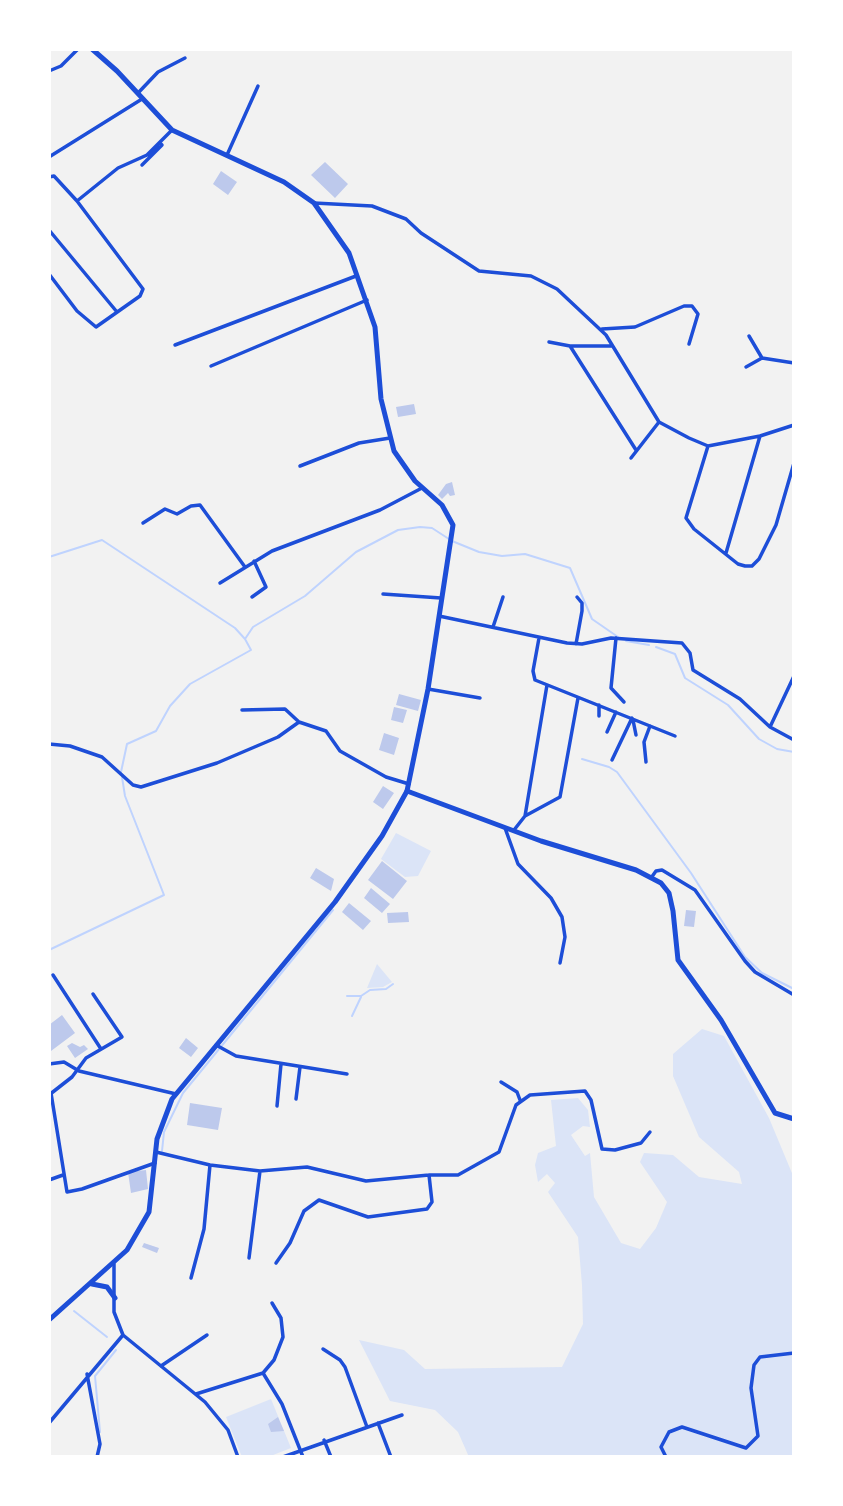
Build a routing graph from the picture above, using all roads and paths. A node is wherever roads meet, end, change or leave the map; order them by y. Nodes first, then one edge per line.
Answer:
1 (78, 49) edge
2 (92, 49) edge
3 (185, 58) dead end
4 (49, 71) edge
5 (258, 86) dead end
6 (140, 96) junction
7 (172, 130) junction
8 (160, 143) junction
9 (227, 155) junction
10 (49, 157) edge
11 (142, 165) dead end
12 (49, 177) edge
13 (77, 201) junction
14 (314, 203) junction
15 (49, 230) edge
16 (49, 274) edge
17 (358, 275) junction
18 (367, 300) junction
19 (117, 312) junction
20 (601, 329) junction
21 (749, 335) dead end
22 (550, 342) dead end
23 (689, 344) dead end
24 (176, 345) dead end
25 (611, 345) junction
26 (570, 346) junction
27 (762, 358) junction
28 (794, 363) edge
29 (211, 366) dead end
30 (746, 367) dead end
31 (659, 422) junction
32 (794, 425) edge
33 (760, 436) junction
34 (390, 439) junction
35 (708, 446) junction
36 (636, 450) junction
37 (631, 458) dead end
38 (794, 463) edge
39 (300, 466) dead end
40 (422, 488) junction
41 (143, 523) dead end
42 (726, 553) junction
43 (254, 561) junction
44 (245, 567) junction
45 (220, 583) dead end
46 (383, 594) dead end
47 (252, 597) dead end
48 (503, 597) dead end
49 (577, 597) dead end
50 (441, 598) junction
51 (439, 616) junction
52 (493, 626) junction
53 (538, 638) junction
54 (616, 638) junction
55 (576, 644) junction
56 (794, 676) edge
57 (547, 685) junction
58 (428, 689) junction
59 (578, 697) junction
60 (480, 698) dead end
61 (624, 702) dead end
62 (599, 705) junction
63 (242, 710) dead end
64 (615, 712) junction
65 (599, 716) dead end
66 (632, 718) junction
67 (299, 722) junction
68 (650, 726) junction
69 (770, 727) junction
70 (607, 732) dead end
71 (636, 735) dead end
72 (675, 736) dead end
73 (794, 740) edge
74 (49, 744) edge
75 (612, 760) dead end
76 (646, 762) dead end
77 (408, 788) junction
78 (525, 816) junction
79 (505, 825) junction
80 (514, 830) junction
81 (651, 877) junction
82 (560, 964) dead end
83 (53, 975) dead end
84 (93, 994) dead end
85 (794, 995) edge
86 (219, 1048) junction
87 (101, 1049) junction
88 (49, 1064) edge
89 (281, 1064) junction
90 (300, 1067) junction
91 (79, 1071) junction
92 (347, 1074) dead end
93 (500, 1082) dead end
94 (50, 1094) edge
95 (176, 1094) junction
96 (296, 1098) dead end
97 (520, 1100) junction
98 (277, 1106) dead end
99 (794, 1119) edge
100 (650, 1132) dead end
101 (156, 1152) junction
102 (155, 1163) junction
103 (210, 1166) junction
104 (260, 1171) junction
105 (63, 1175) junction
106 (429, 1175) junction
107 (49, 1180) edge
108 (249, 1258) dead end
109 (276, 1263) dead end
110 (114, 1265) junction
111 (191, 1278) dead end
112 (92, 1284) junction
113 (115, 1298) junction
114 (272, 1303) dead end
115 (49, 1320) edge
116 (123, 1335) junction
117 (207, 1335) dead end
118 (323, 1349) dead end
119 (794, 1353) edge
120 (161, 1366) junction
121 (263, 1373) junction
122 (88, 1374) junction
123 (196, 1394) junction
124 (402, 1415) dead end
125 (49, 1423) edge
126 (377, 1423) junction
127 (367, 1427) junction
128 (324, 1440) junction
129 (300, 1451) junction
130 (97, 1457) edge
131 (238, 1457) edge
132 (283, 1457) edge
133 (303, 1457) edge
134 (331, 1457) edge
135 (391, 1457) edge
136 (666, 1457) edge

1 - 4 street
2 - 6 main road
3 - 6 street
5 - 9 street
6 - 7 main road
6 - 10 street
7 - 8 street
7 - 9 main road
8 - 11 street
8 - 13 street
9 - 14 main road
12 - 13 street
13 - 19 street
14 - 17 main road
14 - 20 street
15 - 19 street
16 - 19 street
17 - 18 main road
17 - 24 street
18 - 29 street
18 - 34 main road
20 - 23 street
20 - 25 street
21 - 27 street
22 - 26 street
25 - 26 street
25 - 31 street
26 - 36 street
27 - 28 street
27 - 30 street
31 - 35 street
31 - 36 street
32 - 33 street
33 - 35 street
33 - 42 street
34 - 39 street
34 - 40 main road
35 - 42 street
36 - 37 street
38 - 42 street
40 - 43 street
40 - 50 main road
41 - 44 street
43 - 44 street
43 - 47 street
44 - 45 street
46 - 50 street
48 - 52 street
49 - 55 street
50 - 51 main road
51 - 52 street
51 - 58 main road
52 - 53 street
53 - 55 street
53 - 57 street
54 - 55 street
54 - 61 street
54 - 69 street
56 - 69 street
57 - 59 street
57 - 78 street
58 - 60 street
58 - 77 main road
59 - 62 street
59 - 78 street
62 - 64 street
62 - 65 street
63 - 67 street
64 - 66 street
64 - 70 street
66 - 68 street
66 - 71 street
66 - 75 street
67 - 74 street
67 - 77 street
68 - 72 street
68 - 76 street
69 - 73 street
77 - 79 main road
77 - 86 main road
78 - 80 street
79 - 80 main road
79 - 82 street
80 - 81 main road
81 - 85 street
81 - 99 main road
83 - 87 street
84 - 87 street
86 - 89 street
86 - 95 main road
87 - 91 street
88 - 91 street
89 - 90 street
89 - 98 street
90 - 92 street
90 - 96 street
91 - 94 street
91 - 95 street
93 - 97 street
94 - 105 street
95 - 101 main road
97 - 100 street
97 - 106 street
101 - 102 main road
101 - 103 street
102 - 105 street
102 - 110 main road
103 - 104 street
103 - 111 street
104 - 106 street
104 - 108 street
105 - 107 street
106 - 109 street
110 - 112 main road
110 - 113 street
112 - 113 main road
112 - 115 main road
113 - 116 street
114 - 121 street
116 - 120 street
116 - 122 street
117 - 120 street
118 - 127 street
119 - 136 street
120 - 123 street
121 - 123 street
121 - 129 street
122 - 125 street
122 - 130 street
123 - 131 street
124 - 126 street
126 - 127 street
126 - 135 street
127 - 128 street
128 - 129 street
128 - 134 street
129 - 132 street
129 - 133 street

